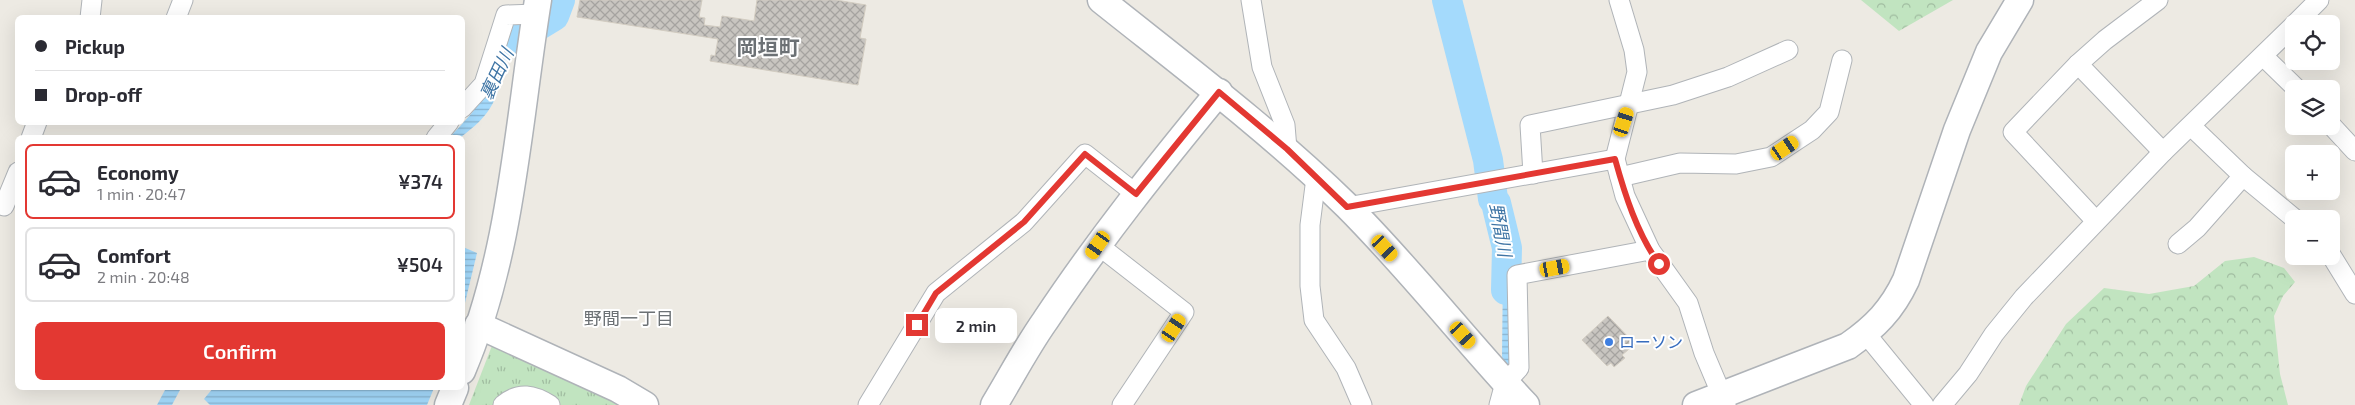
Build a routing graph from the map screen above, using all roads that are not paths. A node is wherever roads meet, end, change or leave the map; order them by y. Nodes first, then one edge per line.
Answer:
1 (92, 0) edge
2 (183, 0) edge
3 (1101, 0) edge
4 (1251, 0) edge
5 (1619, 0) edge
6 (2020, 0) edge
7 (2158, 0) edge
8 (2319, 0) edge
9 (537, 7) edge
10 (90, 15) edge
11 (177, 15) edge
12 (2303, 15) edge
13 (2285, 33) edge
14 (1788, 50) dead end
15 (2263, 56) junction
16 (1842, 60) dead end
17 (2078, 64) junction
18 (2288, 80) edge
19 (1219, 92) junction
20 (1630, 103) junction
21 (465, 105) edge
22 (447, 125) edge
23 (2191, 126) junction
24 (438, 135) edge
25 (2340, 135) edge
26 (1287, 149) junction
27 (2355, 151) edge
28 (2162, 152) junction
29 (1615, 159) junction
30 (1533, 174) junction
31 (2243, 176) junction
32 (1620, 177) junction
33 (1316, 178) junction
34 (15, 182) edge
35 (1136, 194) junction
36 (7, 207) edge
37 (1347, 207) junction
38 (2285, 211) edge
39 (2096, 221) junction
40 (2178, 244) dead end
41 (1098, 245) junction
42 (1650, 250) junction
43 (2337, 265) edge
44 (2355, 294) edge
45 (478, 325) junction
46 (1866, 334) junction
47 (465, 362) edge
48 (454, 390) edge
49 (1502, 394) edge
50 (1724, 401) edge
51 (633, 402) edge
52 (448, 405) edge
53 (503, 405) edge
54 (550, 405) edge
55 (868, 405) edge
56 (994, 405) edge
57 (1122, 405) edge
58 (1362, 405) edge
59 (1526, 405) edge
60 (1696, 405) edge
61 (1924, 405) edge
62 (1942, 405) edge

1 - 10 street
2 - 11 street
3 - 19 street
4 - 26 street
5 - 20 street
6 - 46 street
7 - 17 street
8 - 12 street
9 - 21 street
9 - 45 street
13 - 15 street
14 - 20 street
15 - 18 street
15 - 23 street
16 - 32 street
17 - 28 street
17 - 39 street
19 - 26 street
19 - 35 street
20 - 29 street
20 - 30 street
22 - 24 street
23 - 28 street
23 - 31 street
25 - 27 street
26 - 33 street
28 - 39 street
29 - 30 street
29 - 32 street
30 - 37 street
31 - 38 street
31 - 40 street
32 - 42 street
33 - 37 street
33 - 58 street
34 - 36 street
35 - 41 street
35 - 55 street
37 - 49 street
39 - 62 street
41 - 56 street
41 - 57 street
42 - 49 street
42 - 50 street
43 - 44 street
45 - 47 street
45 - 51 street
46 - 50 street
46 - 61 street
48 - 52 street
49 - 59 street
50 - 60 street
53 - 54 street

